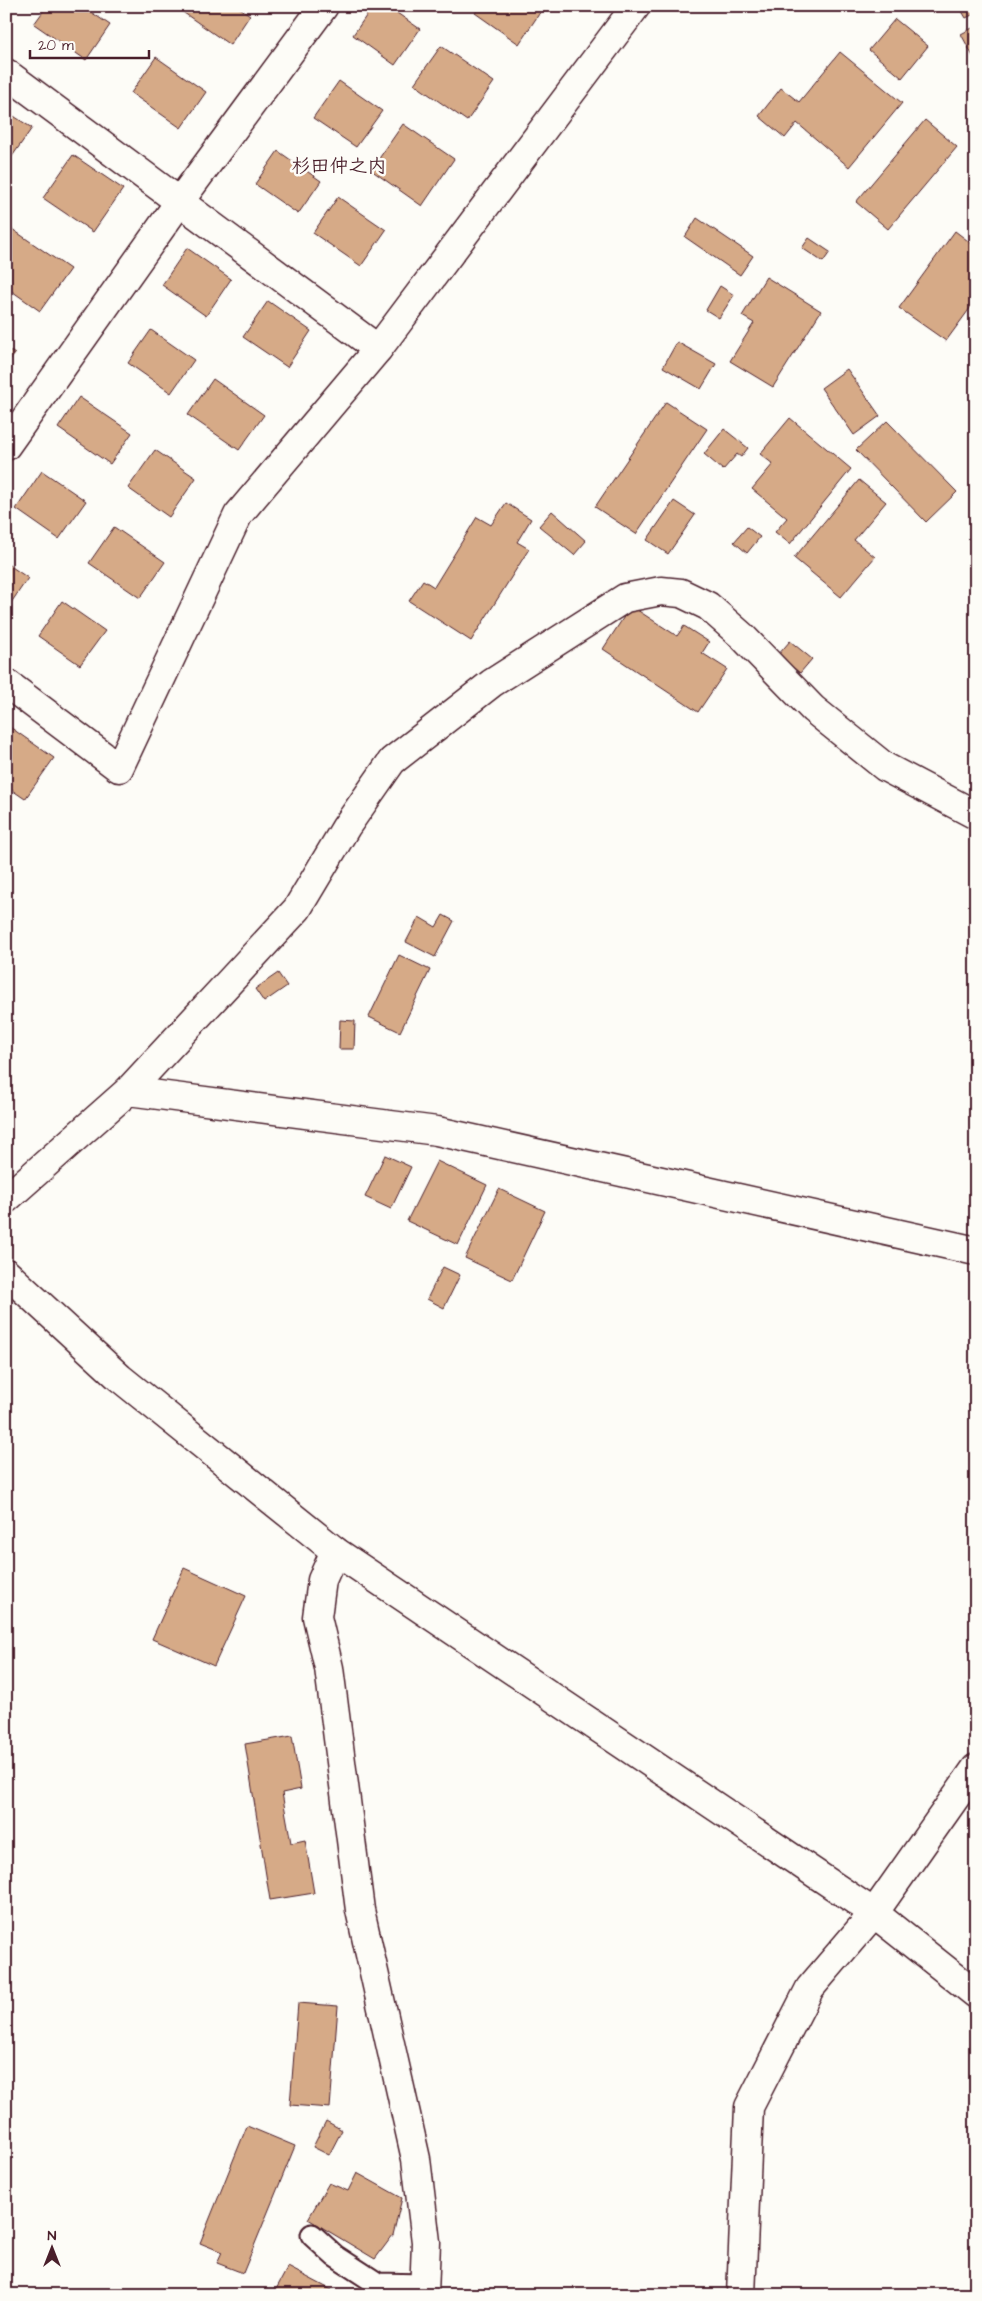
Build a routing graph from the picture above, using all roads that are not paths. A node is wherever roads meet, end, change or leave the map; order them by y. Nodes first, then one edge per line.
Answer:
1 (324, 6) edge
2 (636, 6) edge
3 (6, 73) edge
4 (180, 201) junction
5 (378, 349) junction
6 (6, 446) edge
7 (6, 683) edge
8 (976, 815) edge
9 (128, 1092) junction
10 (6, 1199) edge
11 (976, 1251) edge
12 (6, 1273) edge
13 (335, 1551) junction
14 (976, 1768) edge
15 (874, 1913) junction
16 (976, 1994) edge
17 (312, 2235) dead end
18 (424, 2290) edge
19 (741, 2295) edge

1 - 4 street
2 - 5 street
3 - 4 street
4 - 5 street
4 - 6 street
5 - 7 street
8 - 9 street
9 - 10 street
9 - 11 street
12 - 13 street
13 - 15 street
13 - 18 street
14 - 15 street
15 - 16 street
15 - 19 street
17 - 18 lane

